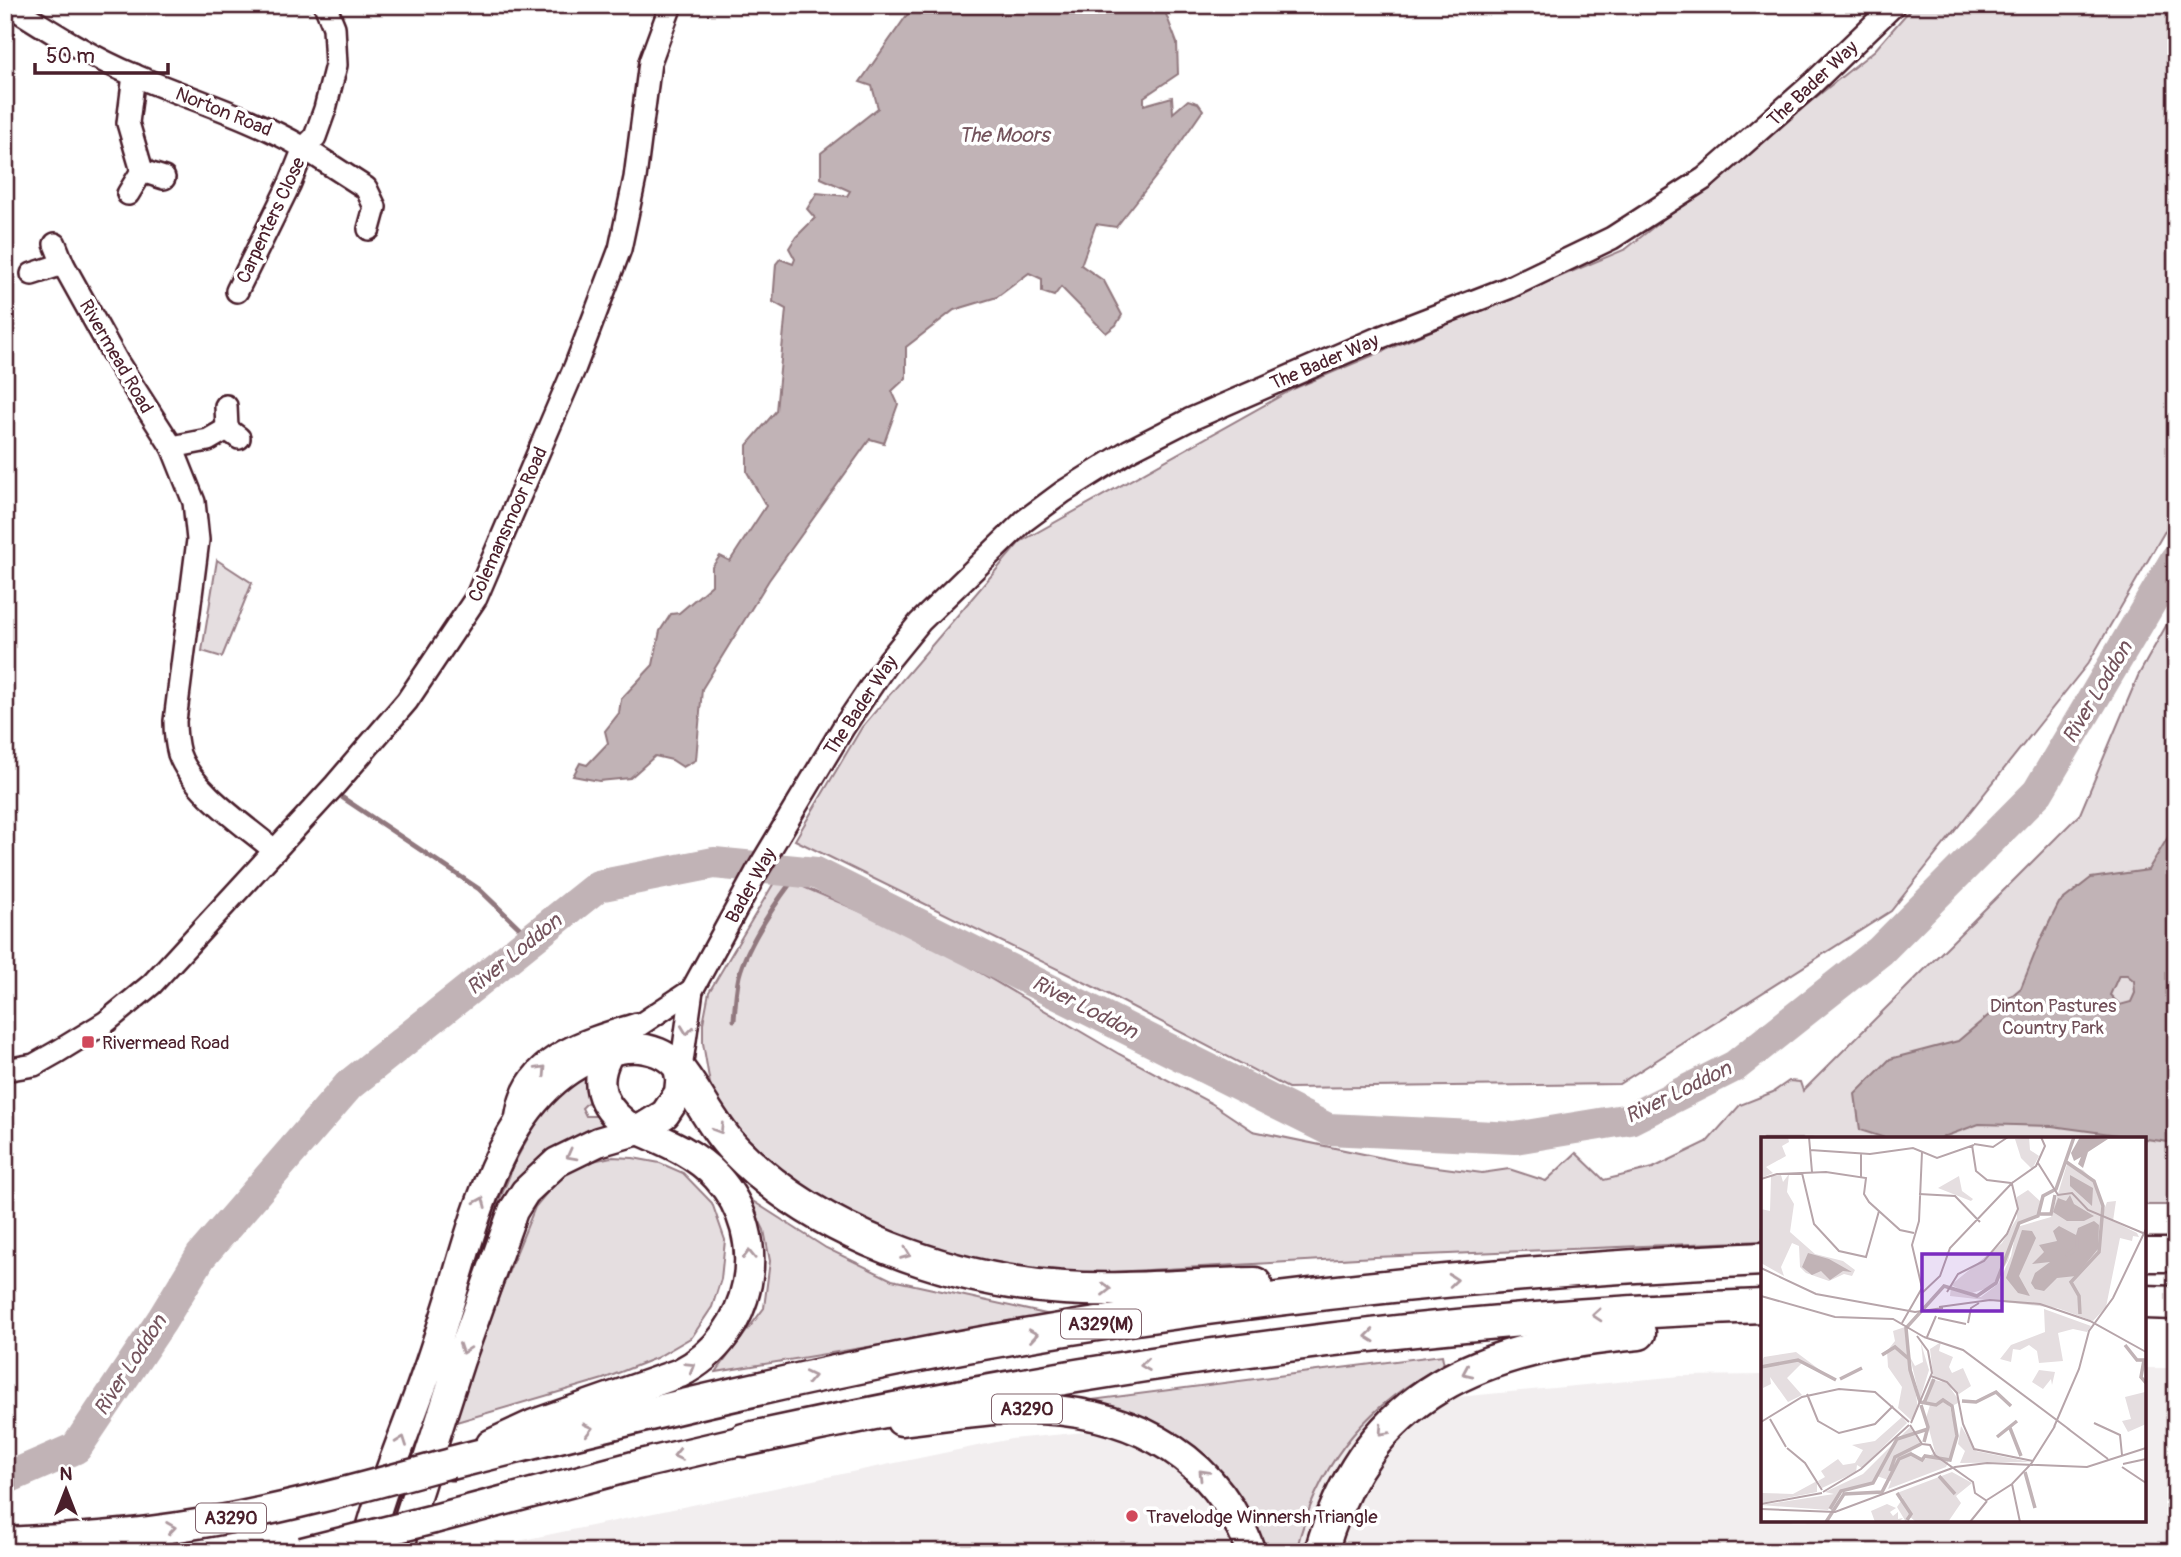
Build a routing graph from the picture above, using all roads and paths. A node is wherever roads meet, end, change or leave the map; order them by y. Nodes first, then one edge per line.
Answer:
1 (9, 5) edge
2 (325, 5) edge
3 (671, 5) edge
4 (1894, 5) edge
5 (134, 75) junction
6 (304, 148) junction
7 (142, 170) junction
8 (164, 178) dead end
9 (128, 194) dead end
10 (369, 229) dead end
11 (32, 274) dead end
12 (237, 291) dead end
13 (226, 407) dead end
14 (172, 447) junction
15 (810, 782) joint
16 (275, 851) junction
17 (692, 990) junction
18 (637, 1024) junction
19 (610, 1052) junction
20 (5, 1070) edge
21 (681, 1071) junction
22 (513, 1130) junction
23 (637, 1130) junction
24 (2146, 1255) edge
25 (2176, 1255) edge
26 (1761, 1259) edge
27 (1404, 1284) junction
28 (2146, 1302) edge
29 (2176, 1303) edge
30 (1761, 1306) edge
31 (1761, 1320) edge
32 (744, 1440) junction
33 (451, 1463) junction
34 (5, 1542) edge
35 (302, 1552) edge
36 (365, 1552) edge
37 (398, 1552) edge
38 (1251, 1552) edge
39 (1321, 1552) edge

1 - 5 street, Norton Road
2 - 6 street
3 - 16 street, Colemansmoor Road
4 - 15 street, The Bader Way
5 - 6 street, Norton Road
5 - 7 street
6 - 10 street, Norton Road
6 - 12 street, Carpenters Close
7 - 8 street
7 - 9 street
11 - 14 street, Rivermead Road
13 - 14 street
14 - 16 street, Rivermead Road
15 - 17 street, Bader Way
16 - 20 street, Colemansmoor Road
17 - 18 street, Bader Way
17 -> 21 street, Bader Way
18 - 19 street, Bader Way
22 -> 18 street
19 - 21 main road
19 - 22 main road
19 - 23 main road
21 - 23 main road
21 -> 27 highway, A329(M)
36 -> 22 main road
33 -> 23 main road, A3290
23 -> 37 main road
24 - 25 highway
27 -> 26 highway, A329(M)
33 -> 27 highway, A329(M)
28 - 29 highway
30 -> 32 highway, A329(M)
31 -> 39 highway
32 -> 35 main road, A3290, bridge
38 -> 32 main road, A3290
34 -> 33 main road, A3290, bridge

